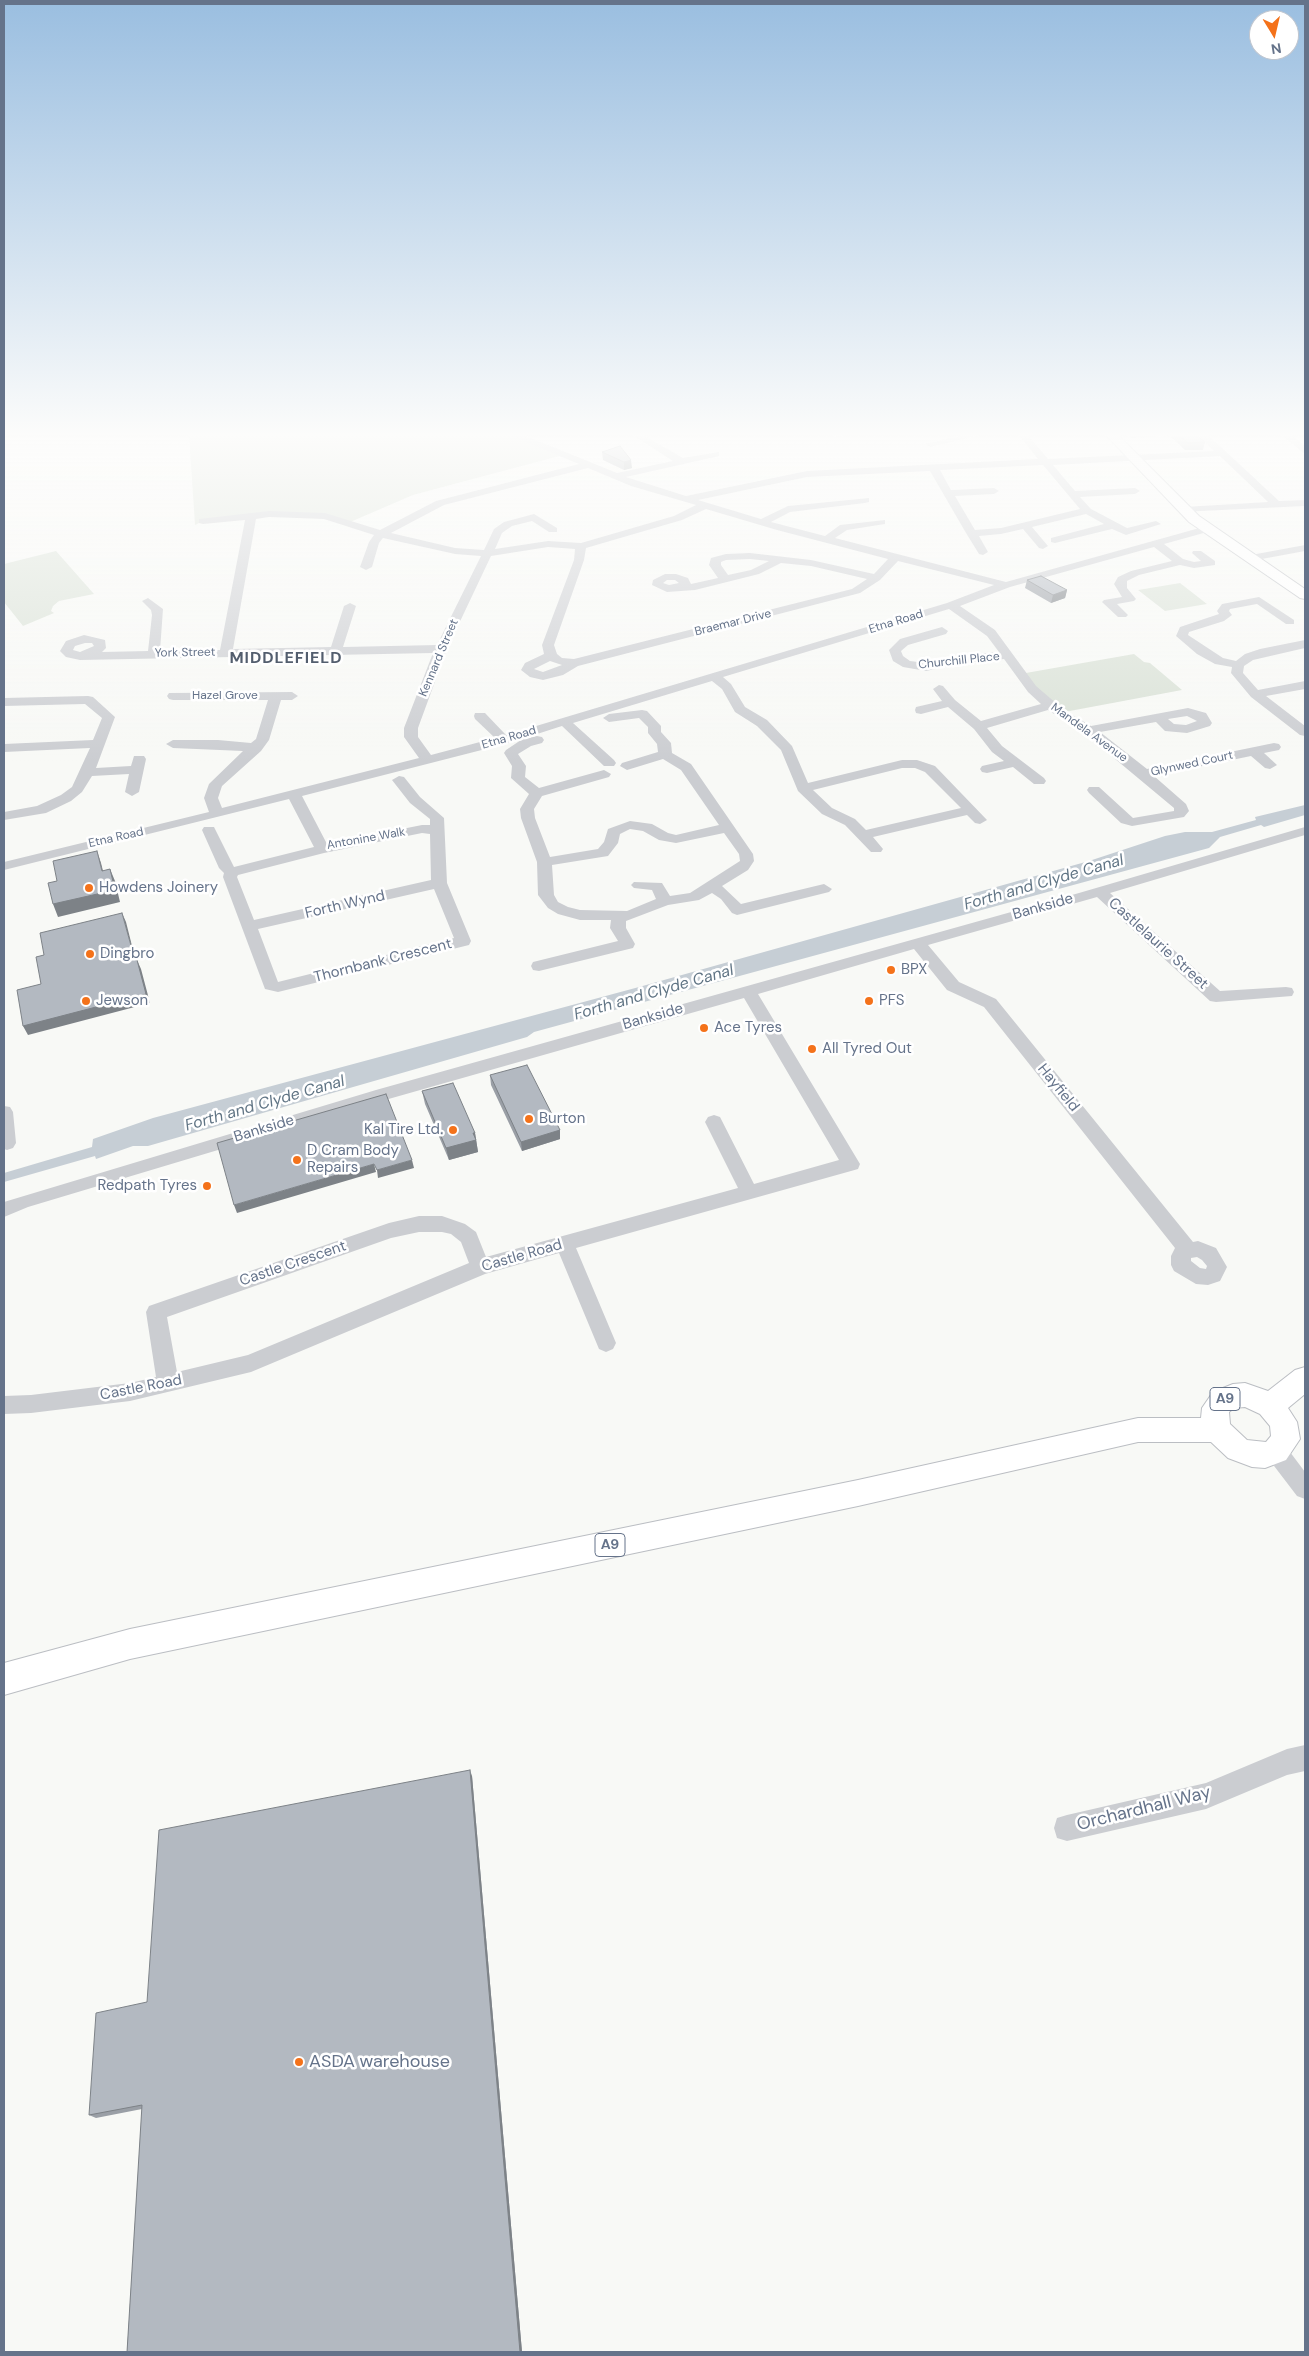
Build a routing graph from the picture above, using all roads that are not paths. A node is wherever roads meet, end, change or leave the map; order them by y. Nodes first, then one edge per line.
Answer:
1 (246, 544) edge
2 (373, 544) edge
3 (424, 544) edge
4 (492, 544) edge
5 (588, 544) edge
6 (841, 544) edge
7 (977, 544) edge
8 (1152, 544) edge
9 (1156, 544) edge
10 (1230, 544) edge
11 (581, 546) junction
12 (1305, 548) edge
13 (982, 552) dead end
14 (488, 553) junction
15 (1197, 553) dead end
16 (701, 555) dead end
17 (895, 558) junction
18 (1251, 558) junction
19 (715, 560) junction
20 (779, 560) junction
21 (1179, 561) junction
22 (366, 567) dead end
23 (876, 578) junction
24 (725, 579) junction
25 (1006, 585) junction
26 (683, 586) dead end
27 (1305, 595) edge
28 (148, 601) dead end
29 (951, 605) junction
30 (350, 606) dead end
31 (1122, 615) dead end
32 (1290, 622) dead end
33 (942, 631) dead end
34 (927, 635) junction
35 (940, 644) dead end
36 (1305, 644) edge
37 (441, 649) junction
38 (336, 650) junction
39 (226, 652) junction
40 (154, 653) junction
41 (1008, 655) junction
42 (80, 656) dead end
43 (555, 659) junction
44 (574, 663) junction
45 (1238, 666) junction
46 (714, 676) junction
47 (1305, 685) edge
48 (939, 689) dead end
49 (1255, 694) junction
50 (173, 696) dead end
51 (276, 696) junction
52 (292, 696) dead end
53 (4, 702) edge
54 (950, 703) junction
55 (1050, 705) junction
56 (921, 710) dead end
57 (480, 716) dead end
58 (1158, 718) dead end
59 (586, 724) dead end
60 (979, 726) junction
61 (562, 727) junction
62 (1089, 730) junction
63 (1304, 731) edge
64 (504, 740) junction
65 (97, 744) junction
66 (173, 744) dead end
67 (1274, 747) dead end
68 (4, 748) edge
69 (256, 748) junction
70 (1254, 751) junction
71 (494, 753) dead end
72 (511, 753) junction
73 (665, 755) junction
74 (428, 760) junction
75 (1014, 763) junction
76 (137, 764) joint
77 (1270, 765) dead end
78 (606, 768) junction
79 (987, 769) dead end
80 (87, 772) junction
81 (1144, 774) junction
82 (399, 780) dead end
83 (1039, 781) dead end
84 (803, 788) junction
85 (1094, 790) dead end
86 (132, 792) dead end
87 (537, 793) junction
88 (294, 795) junction
89 (218, 814) junction
90 (976, 815) joint
91 (4, 816) edge
92 (727, 828) junction
93 (209, 830) dead end
94 (439, 830) junction
95 (1305, 831) edge
96 (863, 834) junction
97 (323, 849) junction
98 (876, 849) dead end
99 (544, 862) junction
100 (4, 866) edge
101 (232, 872) junction
102 (439, 883) junction
103 (639, 885) dead end
104 (714, 887) junction
105 (824, 889) dead end
106 (1099, 891) junction
107 (665, 901) junction
108 (619, 916) junction
109 (250, 926) junction
110 (917, 943) junction
111 (539, 966) dead end
112 (748, 990) junction
113 (1286, 992) dead end
114 (4, 1112) edge
115 (714, 1122) dead end
116 (7, 1143) dead end
117 (749, 1192) junction
118 (4, 1210) edge
119 (565, 1244) junction
120 (1188, 1250) dead end
121 (480, 1267) junction
122 (606, 1343) dead end
123 (1305, 1378) edge
124 (168, 1383) junction
125 (4, 1405) edge
126 (1270, 1406) junction
127 (1218, 1430) junction
128 (1276, 1452) junction
129 (1305, 1489) edge
130 (4, 1679) edge
131 (1305, 1758) edge
132 (1066, 1828) dead end

1 - 39 street
2 - 22 street
3 - 14 street
4 - 14 street, Kennard Street
5 - 11 street
6 - 17 street
7 - 13 street
8 - 25 street
9 - 21 street
10 - 18 main road
11 - 14 street
11 - 43 street
12 - 18 street
14 - 37 street, Kennard Street
15 - 21 street
16 - 19 street
17 - 23 street, Braemar Drive
17 - 25 street
18 - 27 main road
19 - 20 street
19 - 24 street
20 - 23 street
20 - 24 street
21 - 31 street
23 - 44 street, Braemar Drive
24 - 26 street
25 - 29 street, Etna Road
28 - 40 street
29 - 41 street, Mandela Avenue
29 - 46 street, Etna Road
30 - 38 street
32 - 45 street
33 - 34 street, Churchill Place
34 - 35 street, Churchill Place
34 - 41 street, Churchill Place
36 - 45 street
37 - 38 street, York Street
37 - 74 street, Kennard Street
38 - 39 street, York Street
39 - 40 street, York Street
40 - 42 street, York Street
41 - 55 street, Mandela Avenue
43 - 44 street, Braemar Drive
43 - 44 street
45 - 49 street
46 - 61 street, Etna Road
46 - 84 street
47 - 49 street
48 - 54 street
49 - 63 street
50 - 51 street, Hazel Grove
51 - 52 street, Hazel Grove
51 - 69 street, Hazel Grove
53 - 65 street
54 - 56 street
54 - 60 street
55 - 60 street
55 - 62 street, Mandela Avenue
57 - 64 street
58 - 62 street
59 - 73 street
60 - 75 street
61 - 64 street, Etna Road
61 - 72 street
61 - 78 street
62 - 81 street, Mandela Avenue
64 - 74 street, Etna Road
65 - 68 street
65 - 80 street
66 - 69 street
67 - 70 street, Glynwed Court
69 - 89 street, Hazel Grove
70 - 77 street
70 - 81 street, Glynwed Court
71 - 72 street
72 - 87 street
73 - 78 street
73 - 92 street
74 - 88 street, Etna Road
75 - 79 street
75 - 83 street
76 - 80 street
76 - 86 street
78 - 87 street
80 - 91 street
81 - 85 street, Glynwed Court
82 - 94 street
84 - 90 street
84 - 96 street
87 - 99 street
88 - 89 street, Etna Road
88 - 97 street, Antonine Walk
89 - 100 street, Etna Road
90 - 96 street
92 - 99 street
92 - 104 street
93 - 101 street
94 - 97 street, Antonine Walk
94 - 102 street
95 - 106 street, Bankside
96 - 98 street
97 - 101 street
99 - 108 street
101 - 109 street
102 - 109 street, Forth Wynd
102 - 109 street, Thornbank Crescent
103 - 107 street
104 - 105 street
104 - 107 street
106 - 110 street, Bankside
106 - 113 street, Castlelaurie Street
107 - 108 street
108 - 111 street
110 - 112 street, Bankside
110 - 120 street, Hayfield
112 - 117 street, Castle Road
112 - 118 street, Bankside
114 - 116 street
115 - 117 street
117 - 119 street, Castle Road
119 - 121 street, Castle Road
119 - 122 street
121 - 124 street, Castle Road
121 - 124 street, Castle Crescent
123 - 126 main road
124 - 125 street, Castle Road
126 - 127 main road, A9
126 - 128 main road
127 - 128 main road, A9
127 - 130 main road, A9
128 - 129 street
131 - 132 street, Orchardhall Way

